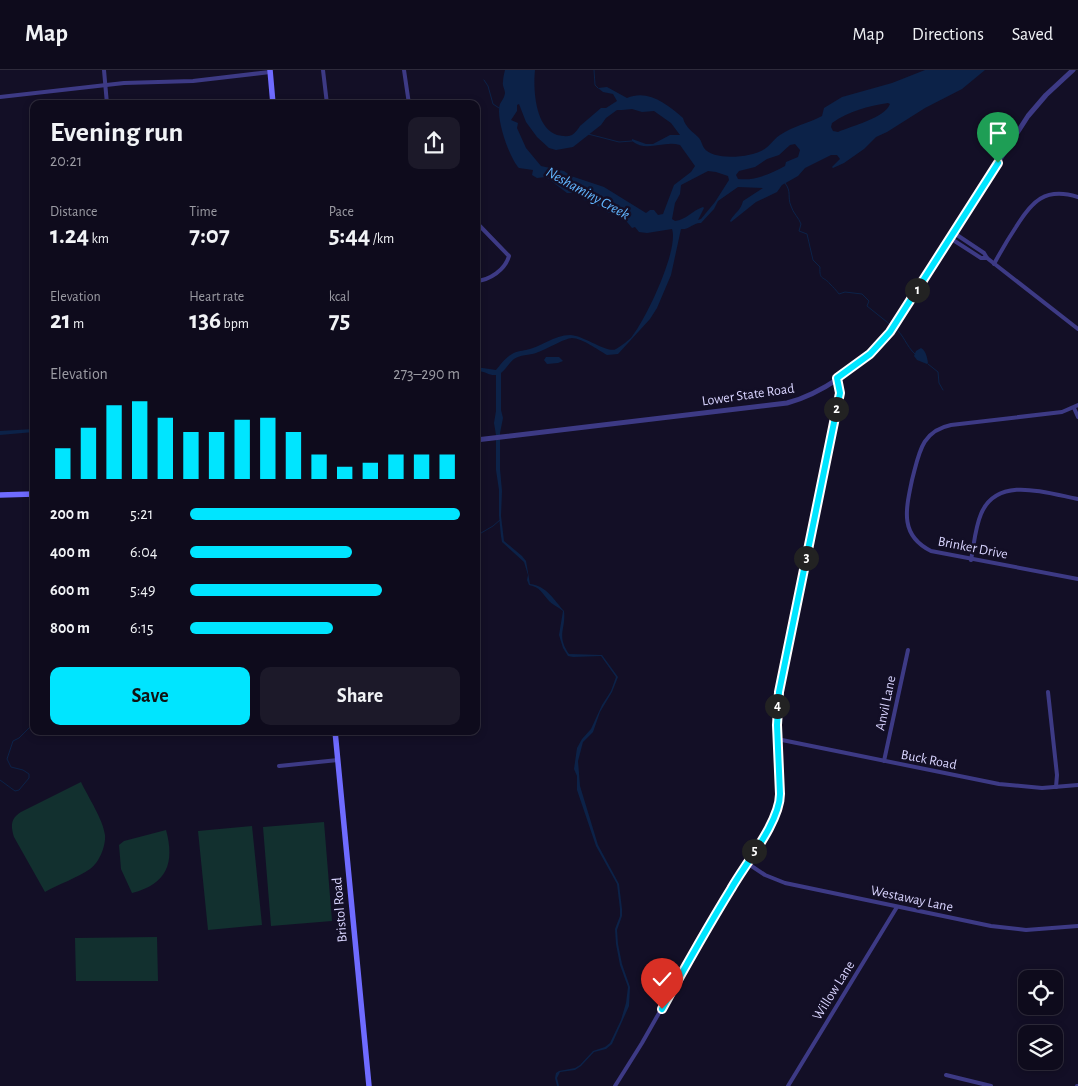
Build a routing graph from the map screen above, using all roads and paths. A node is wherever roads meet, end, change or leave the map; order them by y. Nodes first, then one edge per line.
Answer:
1 (104, 70) edge
2 (323, 70) edge
3 (404, 70) edge
4 (1073, 70) edge
5 (270, 71) edge
6 (106, 85) junction
7 (0, 97) edge
8 (107, 100) edge
9 (273, 100) edge
10 (327, 100) edge
11 (408, 100) edge
12 (1078, 197) edge
13 (480, 226) edge
14 (952, 236) junction
15 (994, 264) junction
16 (480, 280) edge
17 (1078, 328) edge
18 (837, 378) junction
19 (1076, 407) edge
20 (1078, 417) edge
21 (480, 439) edge
22 (0, 494) edge
23 (30, 494) edge
24 (1078, 499) edge
25 (971, 560) junction
26 (1078, 579) edge
27 (908, 650) dead end
28 (1048, 692) dead end
29 (335, 735) edge
30 (777, 738) junction
31 (338, 760) junction
32 (884, 761) junction
33 (279, 766) dead end
34 (1078, 785) edge
35 (1056, 787) junction
36 (747, 863) junction
37 (897, 907) junction
38 (1078, 926) edge
39 (946, 1075) dead end
40 (369, 1086) edge
41 (615, 1086) edge
42 (788, 1086) edge
43 (991, 1086) edge

1 - 6 street
2 - 10 street
3 - 11 street
4 - 14 street, Lower State Road
5 - 6 street
5 - 9 main road
6 - 7 street
6 - 8 street
12 - 15 street
13 - 16 street
14 - 15 street
14 - 18 street, Lower State Road
15 - 17 street
18 - 21 street, Lower State Road
18 - 30 street
19 - 20 street
19 - 25 street, Brinker Drive
22 - 23 main road
24 - 25 street
25 - 26 street, Brinker Drive
27 - 32 street, Anvil Lane
28 - 35 street
29 - 31 main road, Bristol Road
30 - 32 street, Buck Road
30 - 36 street
31 - 33 street
31 - 40 main road, Bristol Road
32 - 35 street, Buck Road
34 - 35 street, Buck Road
36 - 37 street, Westaway Lane
36 - 41 street
37 - 38 street, Westaway Lane
37 - 42 street, Willow Lane
39 - 43 street

